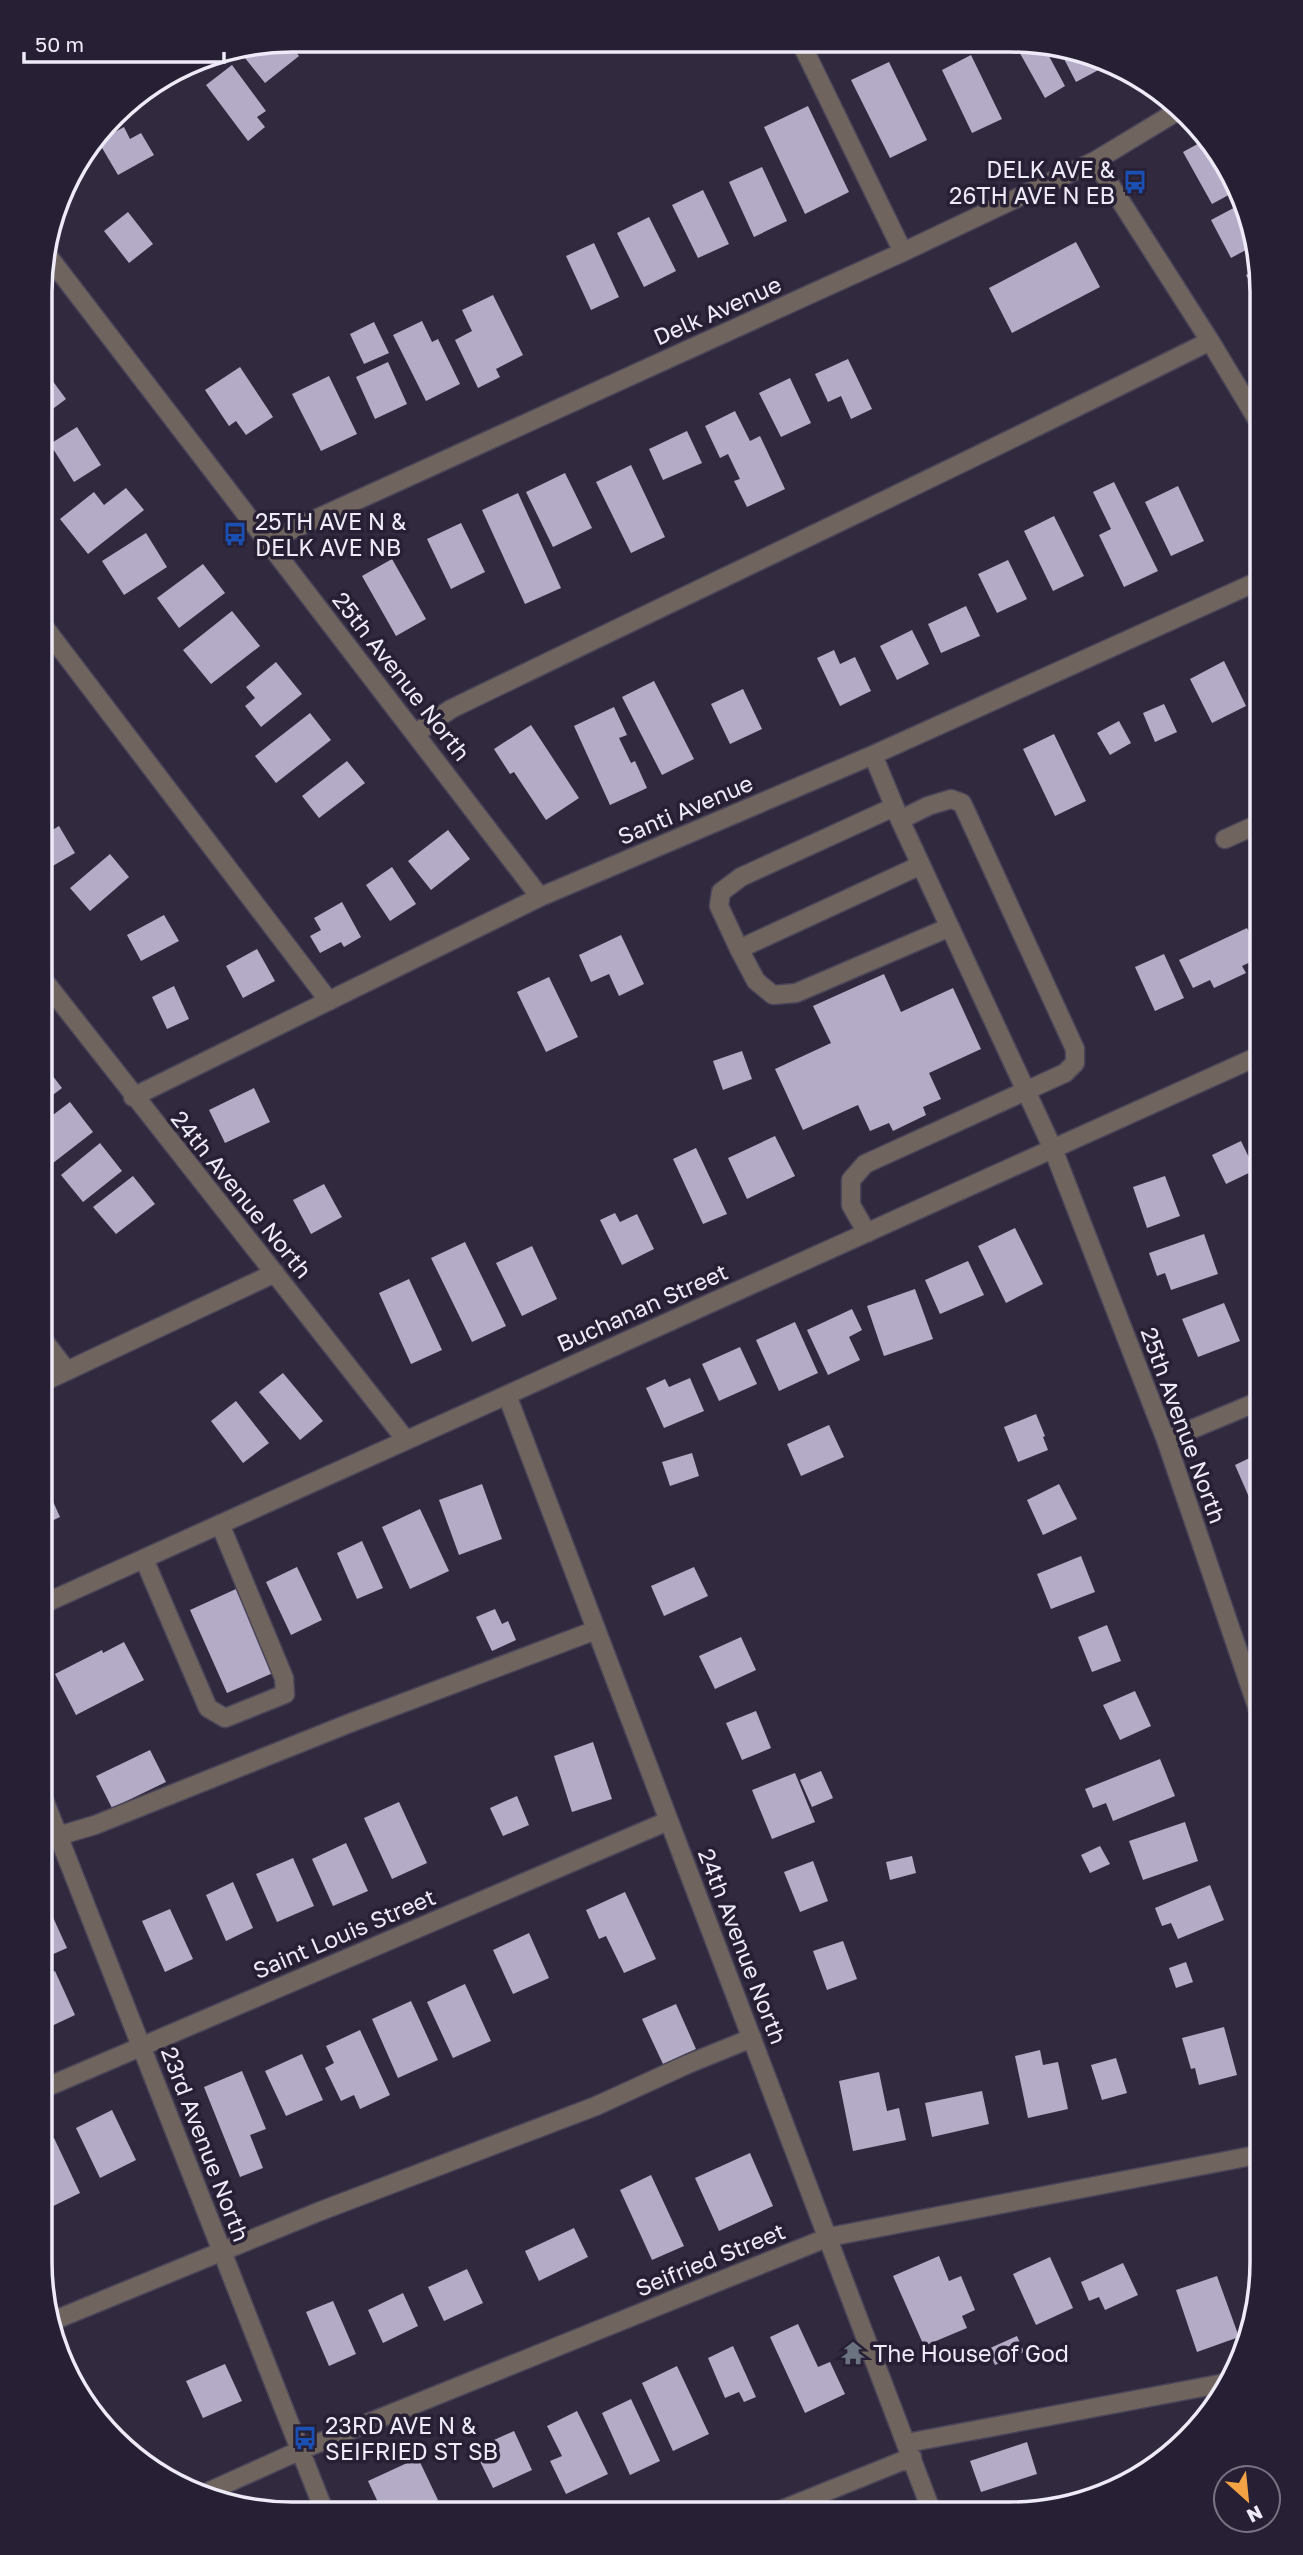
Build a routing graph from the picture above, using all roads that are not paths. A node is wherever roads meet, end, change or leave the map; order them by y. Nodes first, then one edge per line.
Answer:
1 (806, 52) edge
2 (1171, 114) edge
3 (1095, 161) junction
4 (903, 252) junction
5 (54, 267) edge
6 (1210, 341) junction
7 (1250, 407) edge
8 (265, 542) junction
9 (1250, 585) edge
10 (52, 637) edge
11 (416, 733) junction
12 (873, 755) junction
13 (897, 813) junction
14 (1250, 828) edge
15 (1225, 839) dead end
16 (921, 865) junction
17 (540, 897) junction
18 (950, 927) junction
19 (739, 949) junction
20 (52, 991) edge
21 (329, 1001) junction
22 (1250, 1059) edge
23 (1026, 1090) junction
24 (133, 1097) junction
25 (1053, 1149) junction
26 (867, 1233) junction
27 (275, 1273) junction
28 (52, 1352) edge
29 (67, 1371) junction
30 (52, 1378) edge
31 (507, 1395) junction
32 (1250, 1405) edge
33 (406, 1440) junction
34 (1166, 1440) junction
35 (220, 1524) junction
36 (144, 1559) junction
37 (52, 1600) edge
38 (596, 1630) junction
39 (1250, 1686) edge
40 (668, 1822) junction
41 (52, 1837) edge
42 (52, 1845) edge
43 (752, 2038) junction
44 (141, 2046) junction
45 (52, 2085) edge
46 (1250, 2156) edge
47 (829, 2237) junction
48 (220, 2251) junction
49 (59, 2318) edge
50 (1217, 2385) edge
51 (910, 2450) junction
52 (301, 2451) junction
53 (215, 2489) edge
54 (321, 2502) edge
55 (797, 2502) edge
56 (928, 2502) edge

1 - 4 street
2 - 3 street, Delk Avenue
3 - 4 street, Delk Avenue
3 - 6 street
4 - 8 street, Delk Avenue
5 - 8 street, 25th Avenue North
6 - 7 street
6 - 11 street
8 - 11 street, 25th Avenue North
9 - 12 street, Santi Avenue
10 - 21 street
11 - 17 street, 25th Avenue North
12 - 13 street, 25th Avenue North
12 - 17 street, Santi Avenue
13 - 16 street, 25th Avenue North
13 - 19 street
13 - 23 street
14 - 15 street
16 - 18 street, 25th Avenue North
16 - 19 street
17 - 21 street, Santi Avenue
18 - 19 street
18 - 23 street, 25th Avenue North
20 - 24 street, 24th Avenue North
21 - 24 street, Santi Avenue
22 - 25 street, Buchanan Street
23 - 25 street, 25th Avenue North
23 - 26 street
24 - 27 street, 24th Avenue North
25 - 26 street, Buchanan Street
25 - 34 street, 25th Avenue North
26 - 31 street, Buchanan Street
27 - 29 street
27 - 33 street, 24th Avenue North
28 - 29 street
29 - 30 street
31 - 33 street, Buchanan Street
31 - 38 street, 24th Avenue North
32 - 34 street
33 - 35 street, Buchanan Street
34 - 39 street, 25th Avenue North
35 - 36 street, Buchanan Street
35 - 36 street
36 - 37 street, Buchanan Street
38 - 40 street, 24th Avenue North
38 - 41 street
40 - 43 street, 24th Avenue North
40 - 44 street, Saint Louis Street
42 - 44 street, 23rd Avenue North
43 - 47 street, 24th Avenue North
43 - 48 street
44 - 45 street, Saint Louis Street
44 - 48 street, 23rd Avenue North
46 - 47 street, Seifried Street
47 - 51 street, 24th Avenue North
47 - 52 street, Seifried Street
48 - 49 street
48 - 52 street, 23rd Avenue North
50 - 51 street
51 - 55 street
51 - 56 street, 24th Avenue North
52 - 53 street, Seifried Street
52 - 54 street, 23rd Avenue North

